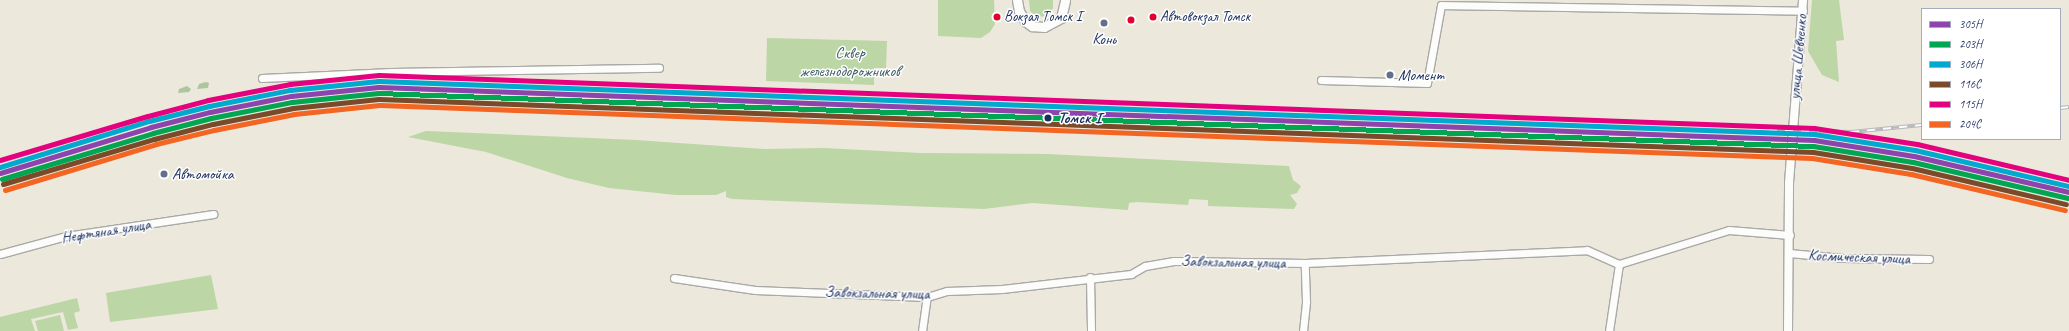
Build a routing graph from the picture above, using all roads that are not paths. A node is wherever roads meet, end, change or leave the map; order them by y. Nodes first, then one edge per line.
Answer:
1 (1017, 0) edge
2 (1065, 0) edge
3 (1803, 0) edge
4 (1802, 11) junction
5 (658, 68) dead end
6 (262, 78) dead end
7 (1322, 80) dead end
8 (213, 214) dead end
9 (1790, 235) junction
10 (1789, 253) junction
11 (0, 254) edge
12 (1929, 259) dead end
13 (1305, 263) junction
14 (1619, 264) junction
15 (1090, 277) junction
16 (674, 278) dead end
17 (927, 297) junction
18 (922, 331) edge
19 (1090, 331) edge
20 (1303, 331) edge
21 (1609, 331) edge
22 (1788, 331) edge

1 - 2 main road
3 - 4 street, улица Шевченко
4 - 7 street
4 - 9 street, улица Шевченко
5 - 6 street
8 - 11 street, Нефтяная улица
9 - 10 street, улица Шевченко
9 - 14 street
10 - 12 street, Космическая улица
10 - 22 street, улица Шевченко
13 - 14 street, Завокзальная улица
13 - 15 street, Завокзальная улица
13 - 20 street
14 - 21 street
15 - 17 street, Завокзальная улица
15 - 19 street
16 - 17 street, Завокзальная улица
17 - 18 street

